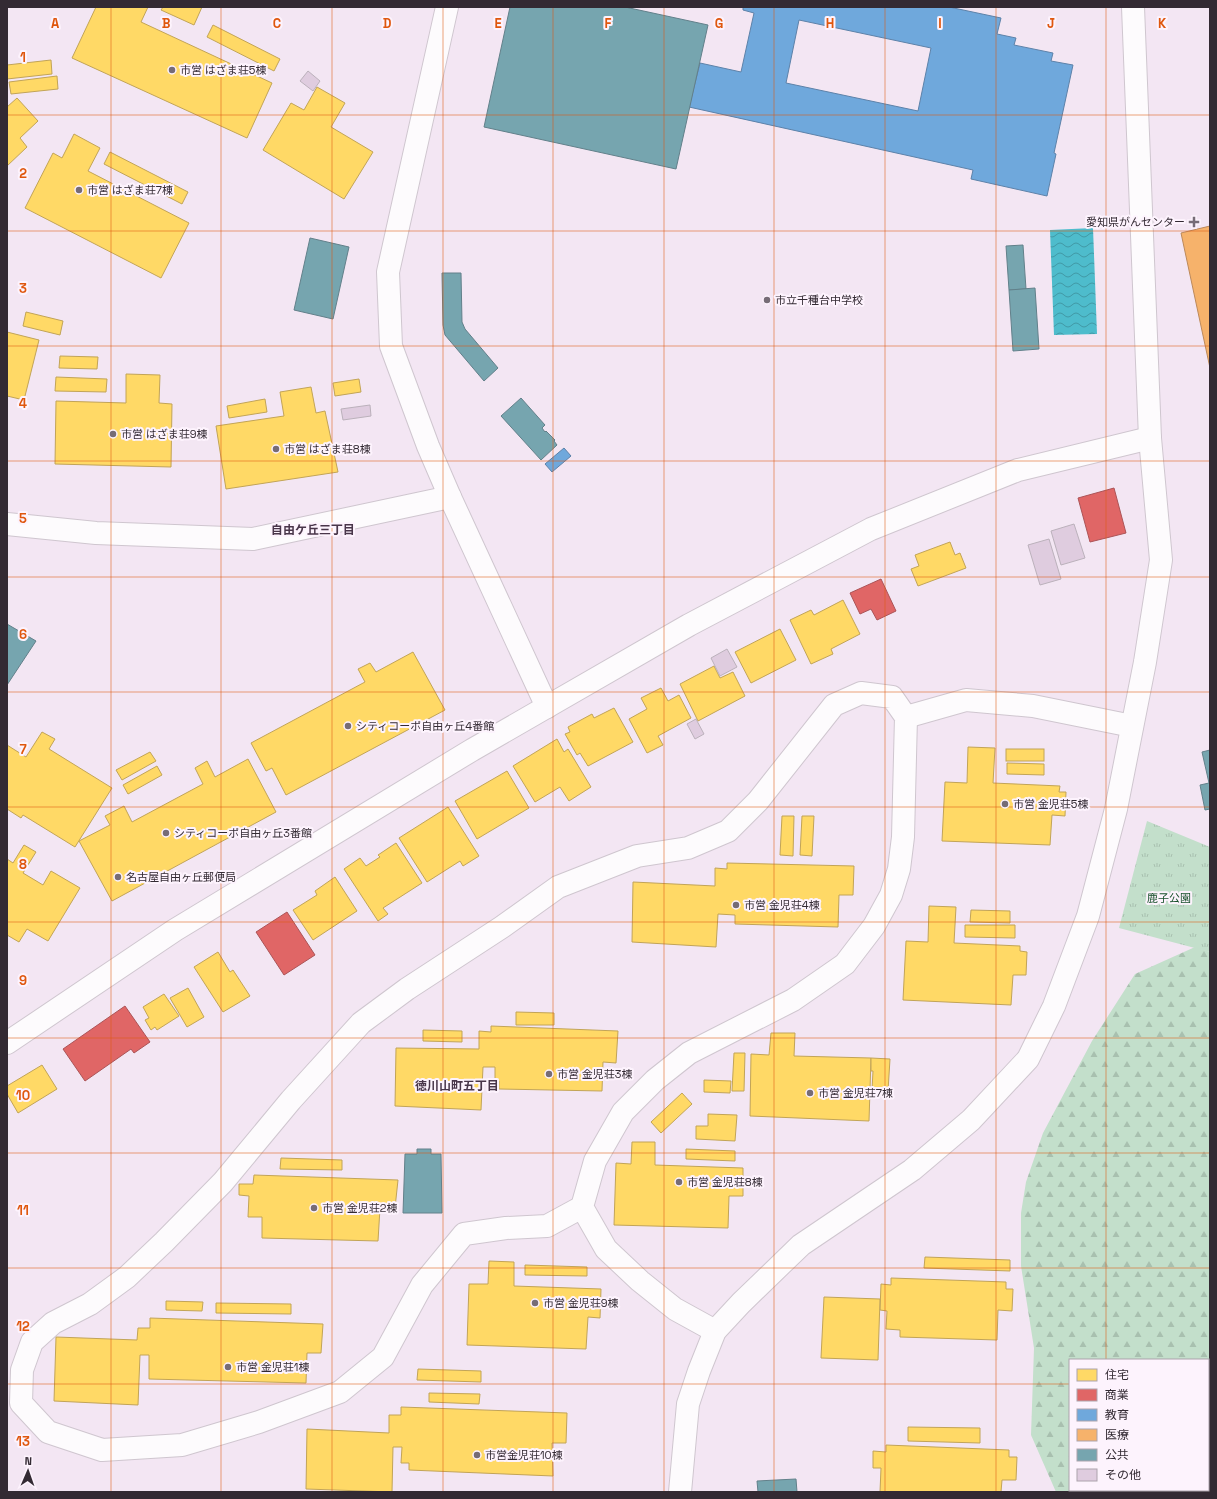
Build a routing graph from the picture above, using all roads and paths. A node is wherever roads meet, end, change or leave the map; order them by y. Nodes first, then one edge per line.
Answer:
1 (447, 7) edge
2 (1133, 7) edge
3 (1150, 438) junction
4 (450, 497) junction
5 (7, 524) edge
6 (547, 707) junction
7 (906, 717) junction
8 (1132, 726) junction
9 (7, 1043) edge
10 (582, 1207) junction
11 (715, 1332) junction
12 (680, 1492) edge

1 - 4 street
2 - 3 street
3 - 6 street
3 - 8 street
4 - 5 street
4 - 6 street
6 - 9 street
7 - 8 street
7 - 10 street
7 - 10 street
8 - 11 street
10 - 11 street
11 - 12 street

